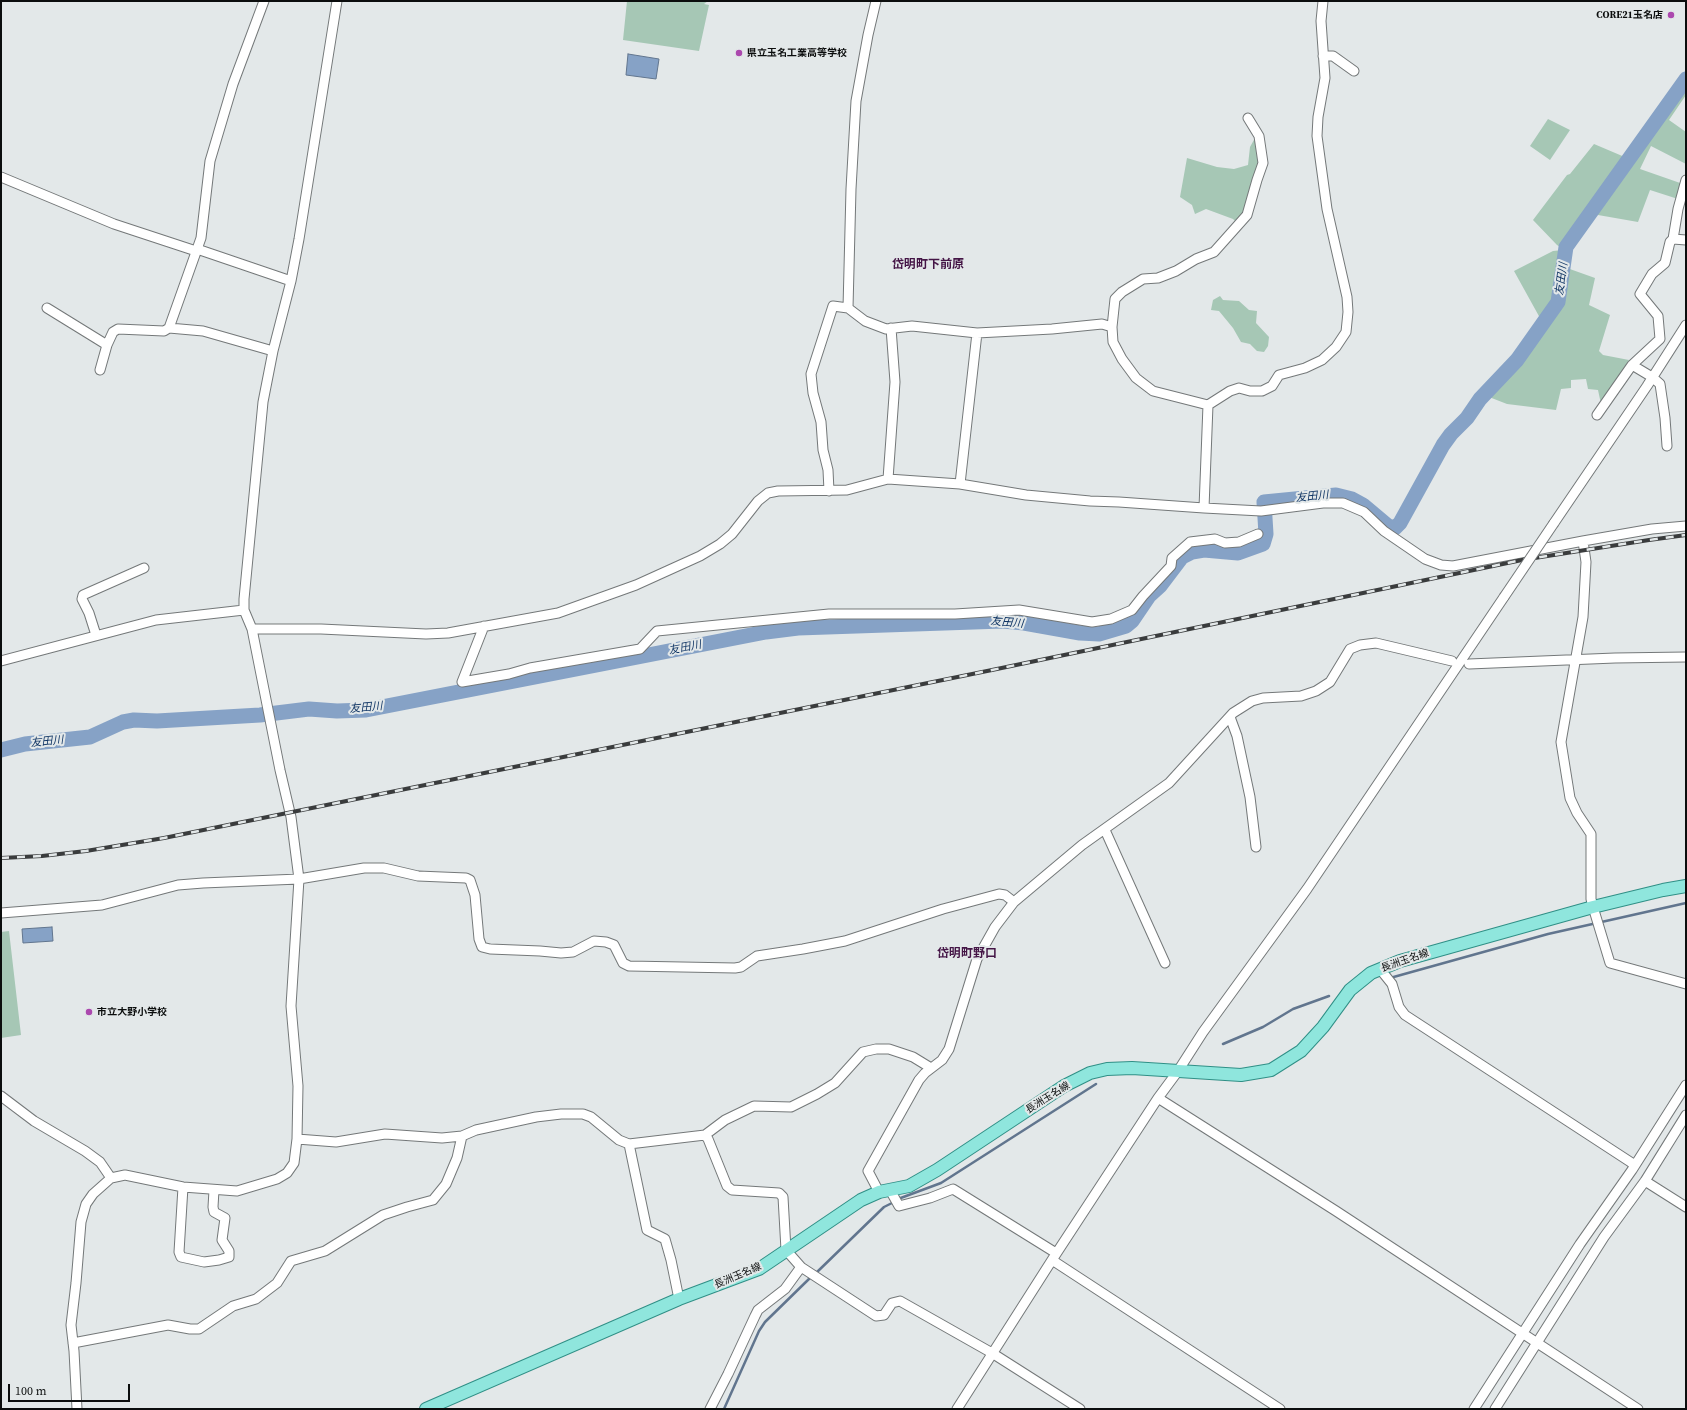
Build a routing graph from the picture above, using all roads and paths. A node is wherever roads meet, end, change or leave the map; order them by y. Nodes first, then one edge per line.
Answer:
1 (264, 1) edge
2 (337, 1) edge
3 (876, 1) edge
4 (1323, 1) edge
5 (1323, 56) junction
6 (1354, 71) dead end
7 (1248, 118) dead end
8 (1, 177) edge
9 (1686, 180) edge
10 (1673, 238) junction
11 (1686, 240) edge
12 (196, 250) junction
13 (291, 281) junction
14 (47, 308) dead end
15 (848, 308) junction
16 (1686, 324) edge
17 (1112, 327) junction
18 (169, 328) junction
19 (891, 328) junction
20 (977, 333) junction
21 (107, 345) junction
22 (273, 350) junction
23 (1632, 365) junction
24 (100, 370) dead end
25 (1652, 377) junction
26 (1208, 405) junction
27 (1597, 415) dead end
28 (1667, 446) dead end
29 (888, 479) junction
30 (960, 484) junction
31 (829, 491) junction
32 (1204, 508) junction
33 (1686, 526) edge
34 (1258, 534) dead end
35 (1583, 541) junction
36 (144, 568) dead end
37 (244, 610) junction
38 (484, 626) junction
39 (252, 629) junction
40 (96, 635) junction
41 (1686, 657) edge
42 (1576, 660) junction
43 (1, 661) edge
44 (1452, 661) dead end
45 (1469, 664) dead end
46 (1230, 717) junction
47 (1105, 830) junction
48 (1256, 846) dead end
49 (299, 879) junction
50 (1686, 886) edge
51 (1014, 902) junction
52 (1593, 907) junction
53 (1, 913) edge
54 (1166, 963) dead end
55 (1380, 969) junction
56 (1686, 984) edge
57 (931, 1068) junction
58 (1178, 1071) junction
59 (1686, 1085) edge
60 (1, 1096) edge
61 (1158, 1098) junction
62 (1686, 1115) edge
63 (705, 1135) junction
64 (462, 1136) junction
65 (297, 1139) junction
66 (629, 1144) junction
67 (1635, 1165) junction
68 (111, 1178) junction
69 (1645, 1181) junction
70 (183, 1188) junction
71 (214, 1190) junction
72 (890, 1196) junction
73 (1686, 1207) edge
74 (786, 1250) junction
75 (1054, 1257) junction
76 (801, 1267) junction
77 (679, 1300) junction
78 (1522, 1334) junction
79 (73, 1343) junction
80 (1537, 1343) junction
81 (992, 1353) junction
82 (77, 1409) edge
83 (426, 1409) edge
84 (710, 1409) edge
85 (957, 1409) edge
86 (1080, 1409) edge
87 (1280, 1409) edge
88 (1474, 1409) edge
89 (1495, 1409) edge
90 (1638, 1409) edge

1 - 12 street
2 - 13 street
3 - 15 street
4 - 5 street
5 - 6 street
5 - 26 street
7 - 17 street
8 - 12 street
9 - 10 street
10 - 11 street
10 - 23 street
12 - 13 street
12 - 18 street
13 - 22 street
14 - 21 street
15 - 19 street
15 - 31 street
16 - 25 street
17 - 20 street
17 - 26 street
18 - 21 street
18 - 22 street
19 - 20 street
19 - 29 street
20 - 30 street
21 - 24 street
22 - 37 street
23 - 25 street
23 - 27 street
25 - 28 street
25 - 58 street, bridge
26 - 32 street
29 - 30 street
29 - 31 street
30 - 32 street
31 - 38 street
32 - 35 street
33 - 35 street
34 - 38 street
35 - 42 street
36 - 40 street
37 - 39 street
37 - 40 street
38 - 39 street
39 - 49 street
40 - 43 street
41 - 42 street
42 - 45 street
42 - 52 street
44 - 46 street
46 - 47 street
46 - 48 street
47 - 51 street
47 - 54 street
49 - 51 street
49 - 53 street
49 - 65 street
50 - 52 main road, 長洲玉名線
51 - 57 street
52 - 55 main road, 長洲玉名線
52 - 56 street
55 - 58 main road, 長洲玉名線
55 - 67 street
57 - 63 street
57 - 72 street
58 - 61 street
58 - 72 main road, 長洲玉名線
59 - 67 street
60 - 68 street
61 - 75 street
61 - 78 street
62 - 69 street
63 - 66 street
63 - 74 street
64 - 65 street
64 - 66 street
64 - 79 street
65 - 71 street
66 - 77 street
67 - 78 street
68 - 70 street
68 - 79 street
69 - 73 street
69 - 80 street
70 - 71 street
70 - 71 street
72 - 74 main road, 長洲玉名線
72 - 75 street
74 - 76 street
74 - 77 main road, 長洲玉名線
75 - 81 street
75 - 87 street
76 - 81 street
76 - 84 street
77 - 83 main road, 長洲玉名線
78 - 80 street
78 - 88 street
79 - 82 street
80 - 89 street
80 - 90 street
81 - 85 street
81 - 86 street

